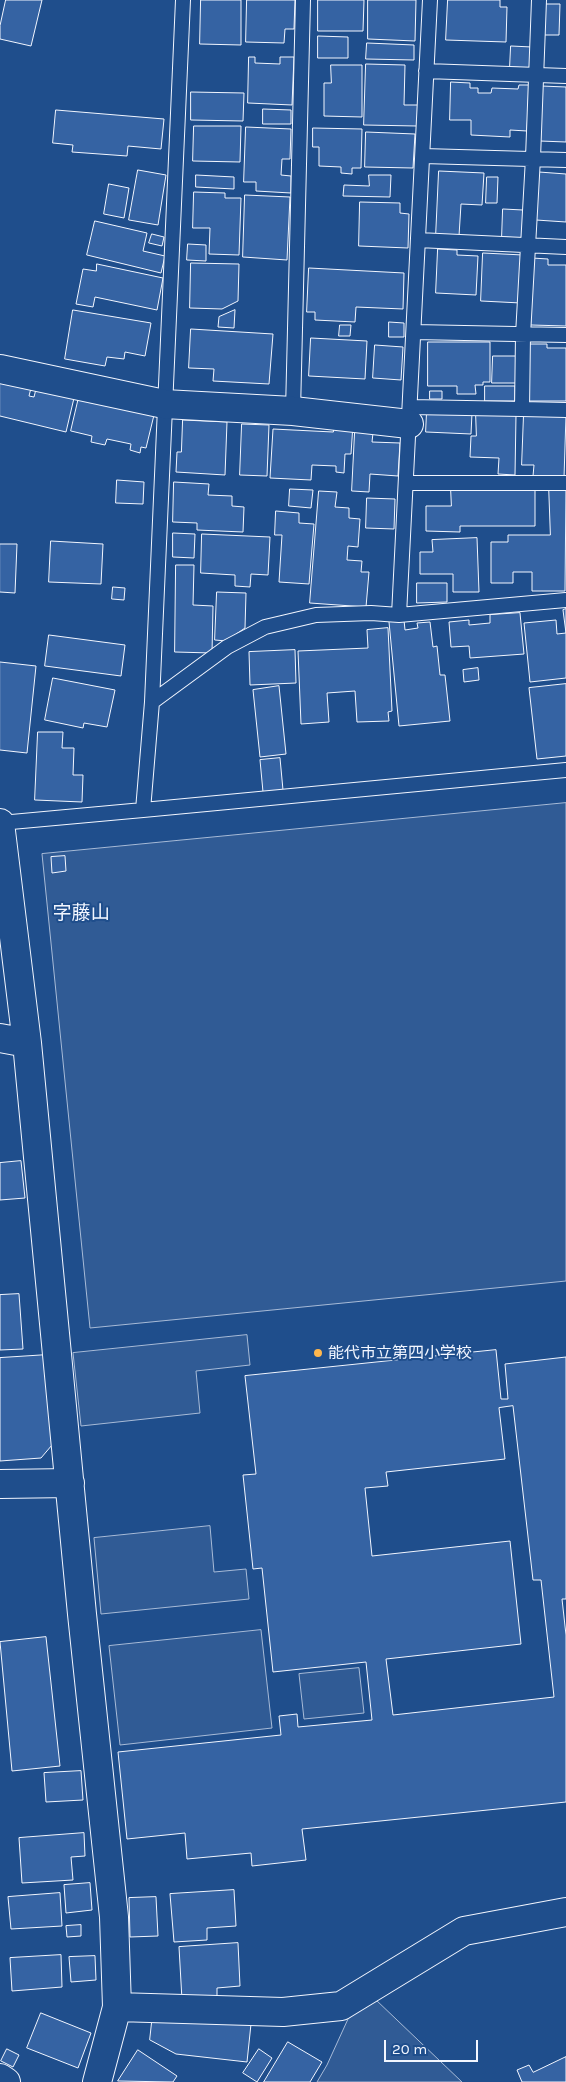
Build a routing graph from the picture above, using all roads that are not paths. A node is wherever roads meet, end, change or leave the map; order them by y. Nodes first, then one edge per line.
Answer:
1 (183, 0) edge
2 (303, 0) edge
3 (430, 0) edge
4 (539, 0) edge
5 (426, 71) junction
6 (535, 74) junction
7 (566, 76) edge
8 (423, 156) junction
9 (533, 158) junction
10 (566, 160) edge
11 (418, 240) junction
12 (527, 246) junction
13 (566, 248) edge
14 (414, 332) junction
15 (523, 335) junction
16 (566, 335) edge
17 (0, 369) edge
18 (164, 404) junction
19 (522, 409) junction
20 (566, 410) edge
21 (293, 411) junction
22 (409, 415) junction
23 (566, 482) edge
24 (406, 483) junction
25 (566, 600) edge
26 (399, 615) junction
27 (152, 702) junction
28 (566, 770) edge
29 (144, 810) junction
30 (0, 823) edge
31 (0, 1038) edge
32 (27, 1043) junction
33 (70, 1483) junction
34 (0, 1484) edge
35 (566, 1912) edge
36 (117, 2007) junction
37 (0, 2078) edge
38 (6, 2082) edge
39 (97, 2082) edge

1 - 18 lane
2 - 21 lane
3 - 5 lane
4 - 6 lane
5 - 6 lane
5 - 8 lane
6 - 7 lane
6 - 9 lane
8 - 9 lane
8 - 11 lane
9 - 10 lane
9 - 12 lane
11 - 12 lane
11 - 14 lane
12 - 13 lane
12 - 15 lane
14 - 15 lane
14 - 22 lane
15 - 16 lane
15 - 19 lane
17 - 18 street
18 - 21 street
18 - 27 lane
19 - 20 lane
19 - 22 lane
21 - 22 street
22 - 24 lane
23 - 24 lane
24 - 26 lane
25 - 26 lane
26 - 27 lane
27 - 29 lane
28 - 29 lane
29 - 30 lane
30 - 32 street
31 - 32 street
32 - 33 street
33 - 34 street
33 - 36 street
35 - 36 street
36 - 39 street
37 - 38 street

